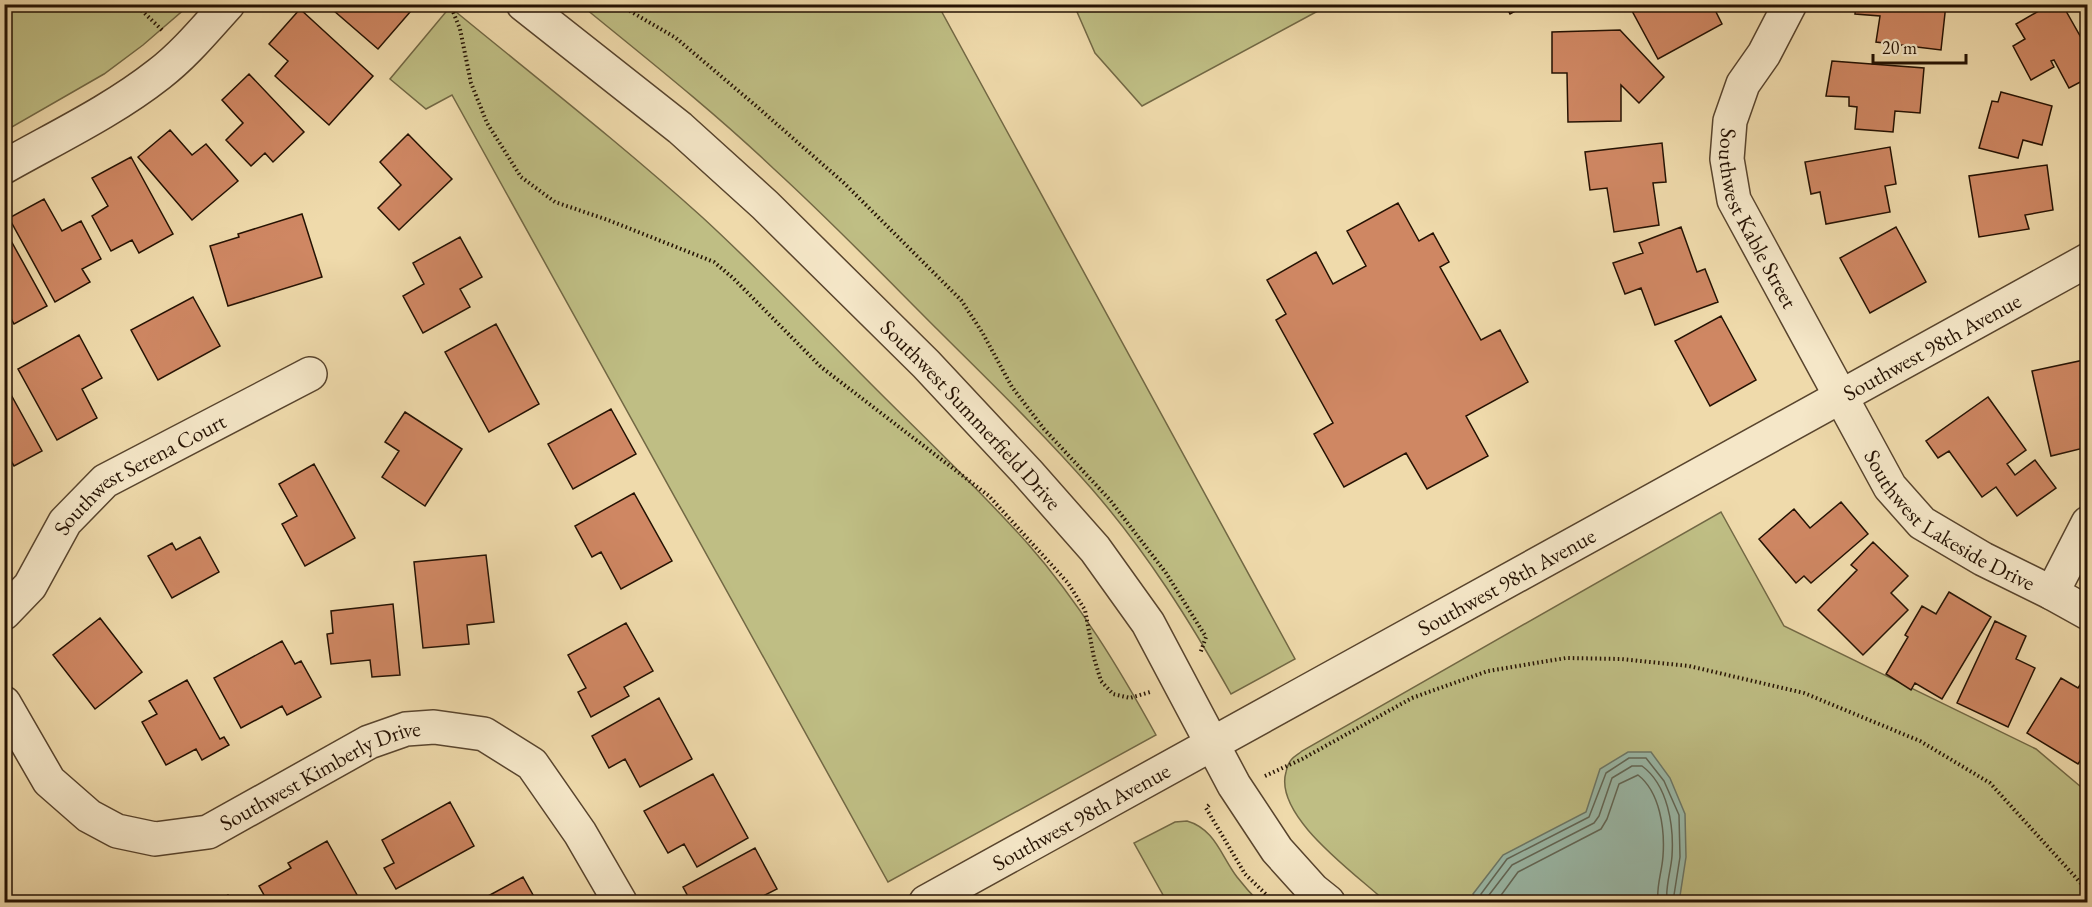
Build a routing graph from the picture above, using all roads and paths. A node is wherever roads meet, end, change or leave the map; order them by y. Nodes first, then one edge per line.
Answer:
1 (228, 4) edge
2 (450, 4) edge
3 (524, 4) edge
4 (618, 4) edge
5 (1790, 4) edge
6 (4, 167) edge
7 (2088, 260) edge
8 (310, 374) dead end
9 (1841, 396) junction
10 (2088, 523) edge
11 (2052, 593) junction
12 (2088, 613) edge
13 (4, 614) edge
14 (1176, 675) junction
15 (4, 703) edge
16 (1213, 743) junction
17 (1234, 785) junction
18 (2088, 891) edge
19 (620, 903) edge
20 (926, 903) edge
21 (1274, 903) edge
22 (1328, 903) edge

1 - 6 street
2 - 14 path
3 - 14 street, Southwest Summerfield Drive
4 - 14 path
5 - 9 street, Southwest Kable Street
7 - 9 street, Southwest 98th Avenue
8 - 13 street, Southwest Serena Court
9 - 11 street, Southwest Lakeside Drive
9 - 16 street, Southwest 98th Avenue
10 - 11 street
11 - 12 street, Southwest Lakeside Drive
14 - 16 street, Southwest Summerfield Drive
15 - 19 street, Southwest Kimberly Drive
16 - 17 street, Southwest Summerfield Drive
16 - 20 street, Southwest 98th Avenue
17 - 18 path
17 - 21 path
17 - 22 street, Southwest Summerfield Drive

